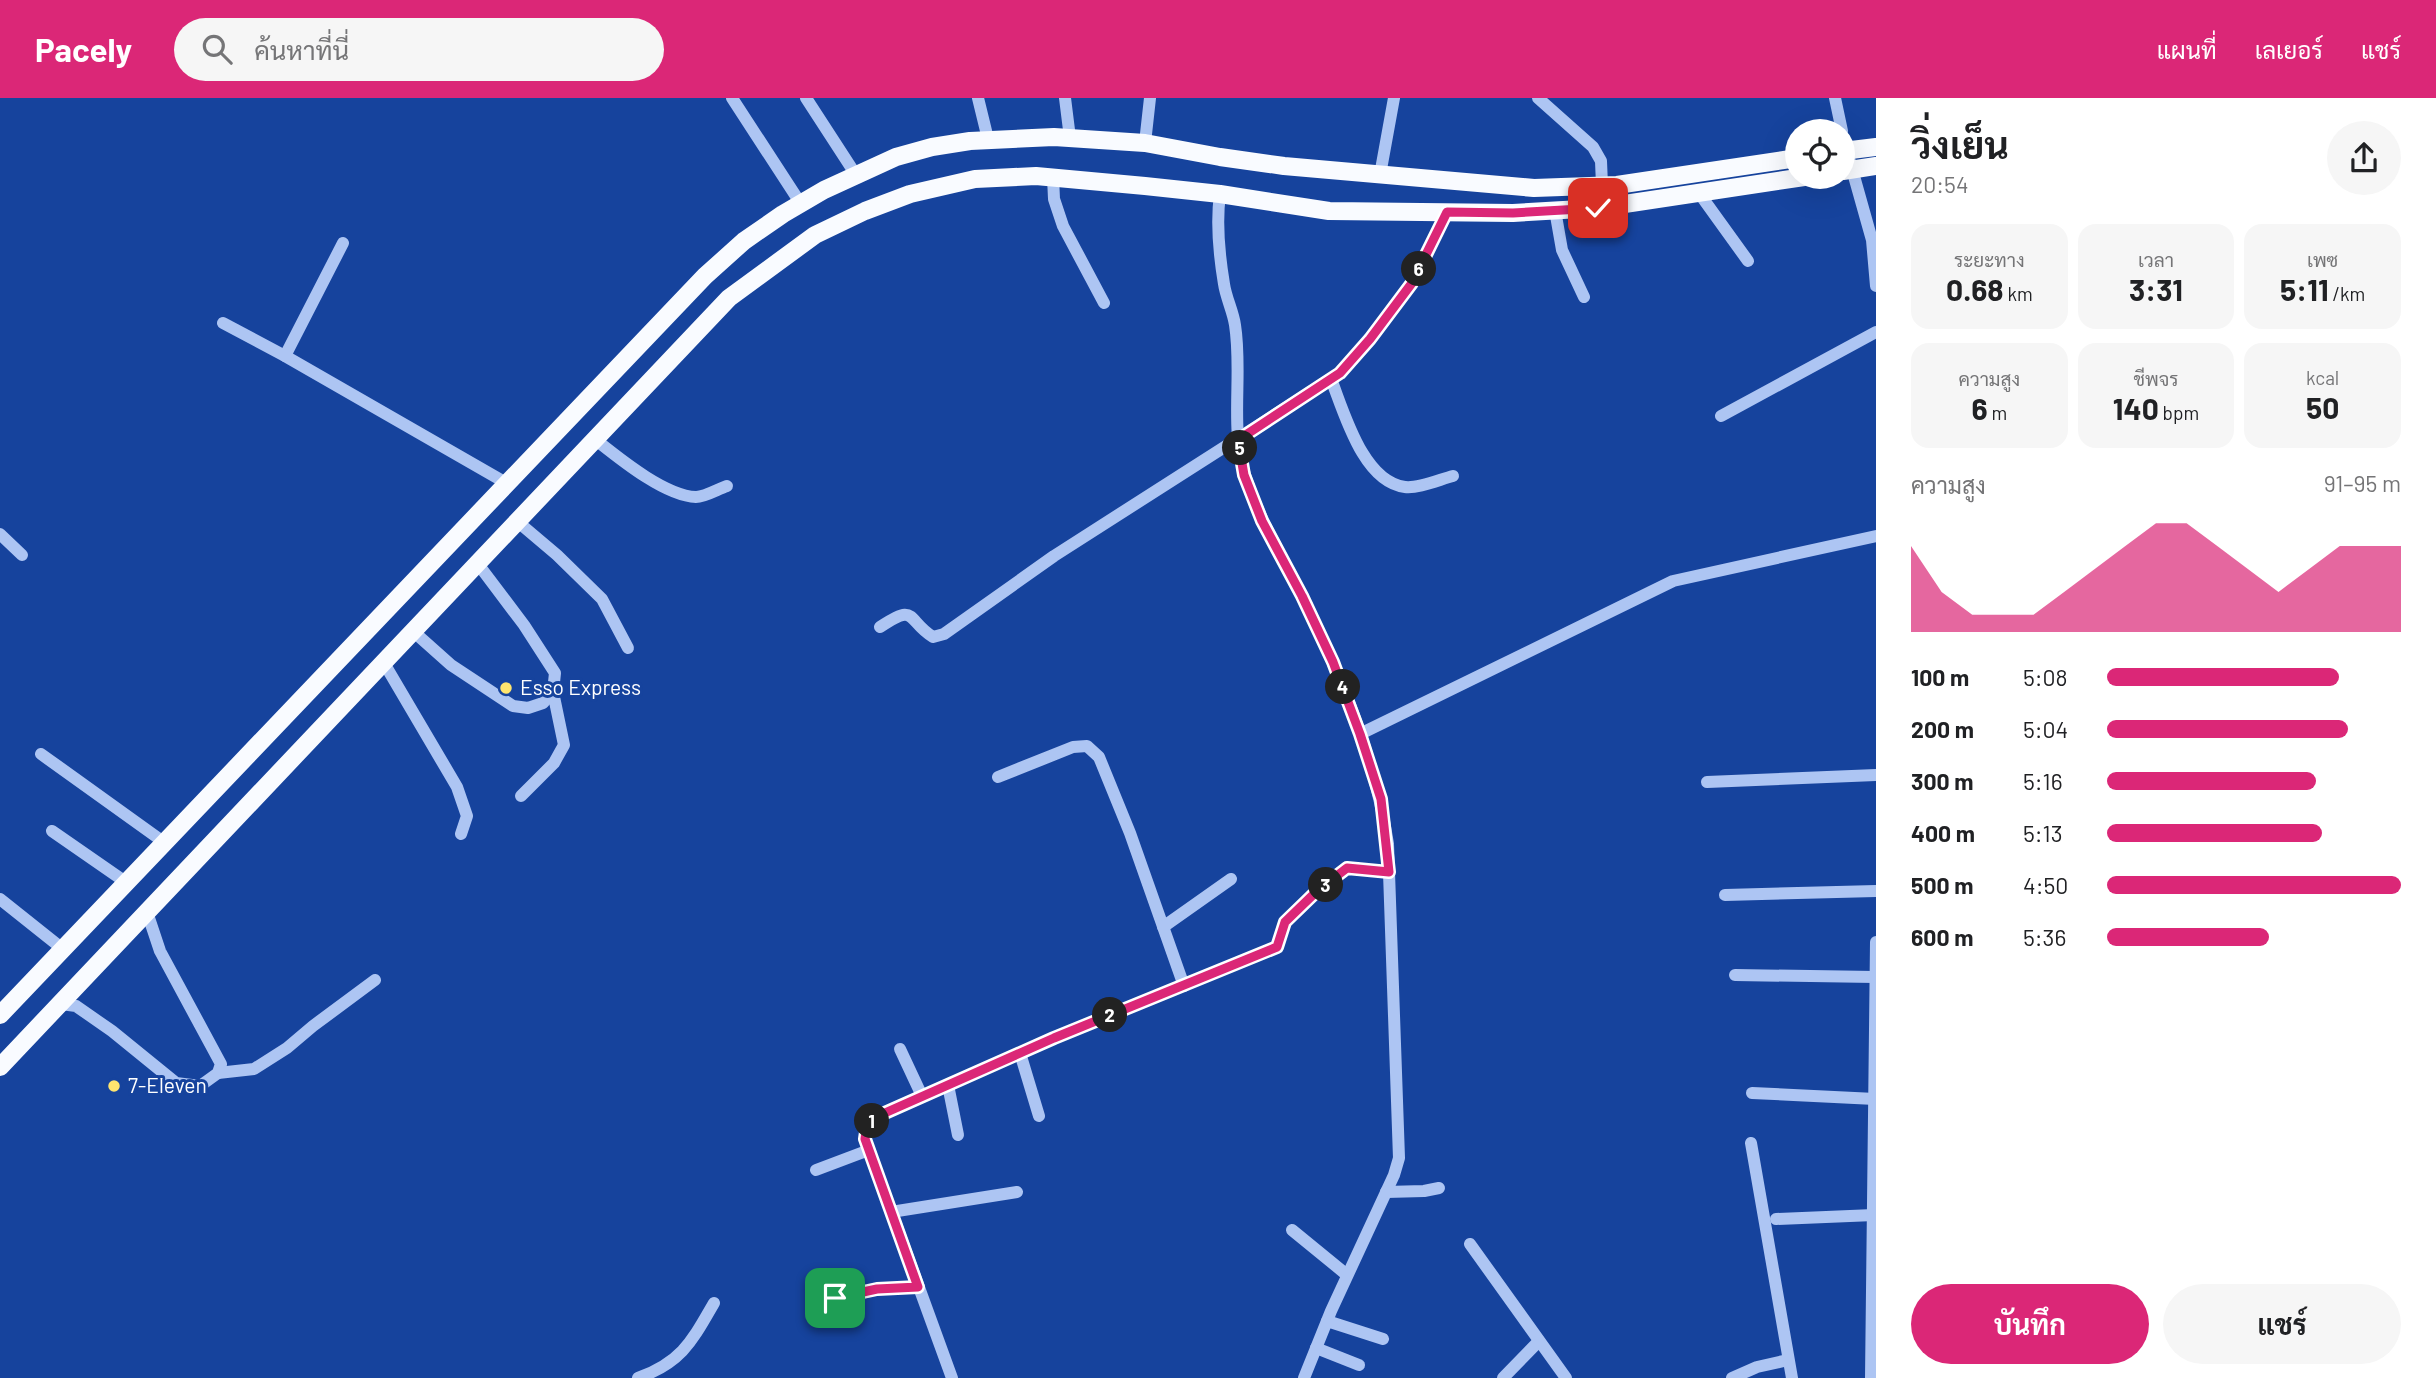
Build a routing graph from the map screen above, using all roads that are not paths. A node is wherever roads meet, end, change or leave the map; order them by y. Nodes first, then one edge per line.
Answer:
1 (732, 98) edge
2 (806, 98) edge
3 (978, 98) edge
4 (1065, 98) edge
5 (1150, 98) edge
6 (1394, 98) edge
7 (1538, 98) edge
8 (1835, 98) edge
9 (1839, 119) edge
10 (1070, 138) junction
11 (988, 139) junction
12 (1145, 143) junction
13 (1855, 146) edge
14 (1876, 147) edge
15 (1785, 160) edge
16 (1876, 166) edge
17 (1855, 169) edge
18 (856, 174) junction
19 (1380, 175) junction
20 (1053, 177) junction
21 (1785, 180) edge
22 (1602, 185) junction
23 (1855, 189) edge
24 (1699, 193) junction
25 (1220, 194) junction
26 (801, 204) junction
27 (1555, 211) junction
28 (1447, 212) junction
29 (343, 243) dead end
30 (1748, 261) dead end
31 (1876, 286) edge
32 (1584, 297) dead end
33 (1104, 303) dead end
34 (223, 323) dead end
35 (1876, 332) edge
36 (285, 356) junction
37 (1331, 379) junction
38 (1721, 416) dead end
39 (596, 440) junction
40 (1238, 440) junction
41 (1453, 476) dead end
42 (508, 484) junction
43 (727, 486) dead end
44 (518, 522) junction
45 (0, 534) edge
46 (1876, 536) edge
47 (22, 555) dead end
48 (478, 564) junction
49 (880, 627) dead end
50 (414, 632) junction
51 (628, 648) dead end
52 (384, 663) junction
53 (554, 692) junction
54 (1360, 734) junction
55 (41, 754) dead end
56 (1876, 775) edge
57 (998, 777) dead end
58 (1707, 782) dead end
59 (521, 796) dead end
60 (52, 831) dead end
61 (461, 834) dead end
62 (165, 843) junction
63 (1389, 872) junction
64 (1230, 879) dead end
65 (127, 883) junction
66 (1876, 891) edge
67 (1725, 895) dead end
68 (0, 899) edge
69 (147, 912) junction
70 (1163, 927) junction
71 (1876, 942) edge
72 (64, 950) junction
73 (1735, 975) dead end
74 (1875, 977) edge
75 (375, 981) dead end
76 (1184, 986) junction
77 (61, 1004) junction
78 (0, 1015) edge
79 (900, 1049) dead end
80 (1020, 1053) junction
81 (0, 1067) edge
82 (218, 1073) junction
83 (947, 1085) junction
84 (1752, 1093) dead end
85 (922, 1096) junction
86 (1875, 1099) edge
87 (1039, 1116) dead end
88 (958, 1135) dead end
89 (1751, 1143) dead end
90 (869, 1150) junction
91 (817, 1170) dead end
92 (1439, 1188) dead end
93 (1017, 1192) dead end
94 (1385, 1192) junction
95 (891, 1212) junction
96 (1874, 1215) junction
97 (1776, 1219) dead end
98 (1292, 1230) dead end
99 (1470, 1244) dead end
100 (1347, 1275) junction
101 (918, 1287) junction
102 (835, 1298) dead end
103 (714, 1303) dead end
104 (1326, 1321) junction
105 (1382, 1339) dead end
106 (1539, 1341) junction
107 (1316, 1348) junction
108 (1788, 1360) junction
109 (1359, 1365) dead end
110 (638, 1378) edge
111 (951, 1378) edge
112 (1304, 1378) edge
113 (1503, 1378) edge
114 (1566, 1378) edge
115 (1732, 1378) edge
116 (1792, 1378) edge
117 (1871, 1378) edge

1 - 26 street
2 - 18 street
3 - 11 street
4 - 10 street
5 - 12 street
6 - 19 street
7 - 22 street
8 - 9 street
10 - 11 main road
10 - 12 main road
11 - 18 main road
12 - 19 main road
13 - 14 main road
15 - 22 main road
16 - 17 main road
18 - 26 main road
19 - 22 main road
20 - 25 main road
20 - 33 street
20 - 39 main road
21 - 24 main road
23 - 31 street
24 - 27 main road
24 - 30 street
25 - 28 main road
25 - 40 street
26 - 42 main road
27 - 28 main road
27 - 32 street
28 - 37 street
29 - 36 street
34 - 36 street
35 - 38 street
36 - 42 street
37 - 40 street
37 - 41 street
39 - 43 street
39 - 44 main road
40 - 49 street
40 - 54 street
42 - 62 main road
44 - 48 main road
44 - 51 street
45 - 47 street
46 - 54 street
48 - 50 main road
48 - 53 street
50 - 52 main road
50 - 53 street
52 - 61 street
52 - 69 main road
53 - 59 street
54 - 63 street
55 - 62 street
56 - 58 street
57 - 70 street
60 - 65 street
62 - 65 main road
63 - 76 street
63 - 94 street
64 - 70 street
65 - 72 main road
66 - 67 street
68 - 72 street
69 - 77 main road
69 - 82 street
70 - 76 street
71 - 74 street
72 - 78 main road
73 - 74 street
74 - 86 street
75 - 82 street
76 - 80 street
77 - 81 main road
77 - 82 street
79 - 85 street
80 - 83 street
80 - 87 street
83 - 85 street
83 - 88 street
84 - 86 street
85 - 90 street
86 - 96 street
89 - 108 street
90 - 91 street
90 - 95 street
92 - 94 street
93 - 95 street
94 - 100 street
95 - 101 street
96 - 97 street
96 - 117 street
98 - 100 street
99 - 106 street
100 - 104 street
101 - 102 street
101 - 111 street
103 - 110 street
104 - 105 street
104 - 107 street
106 - 113 street
106 - 114 street
107 - 109 street
107 - 112 street
108 - 115 street
108 - 116 street

